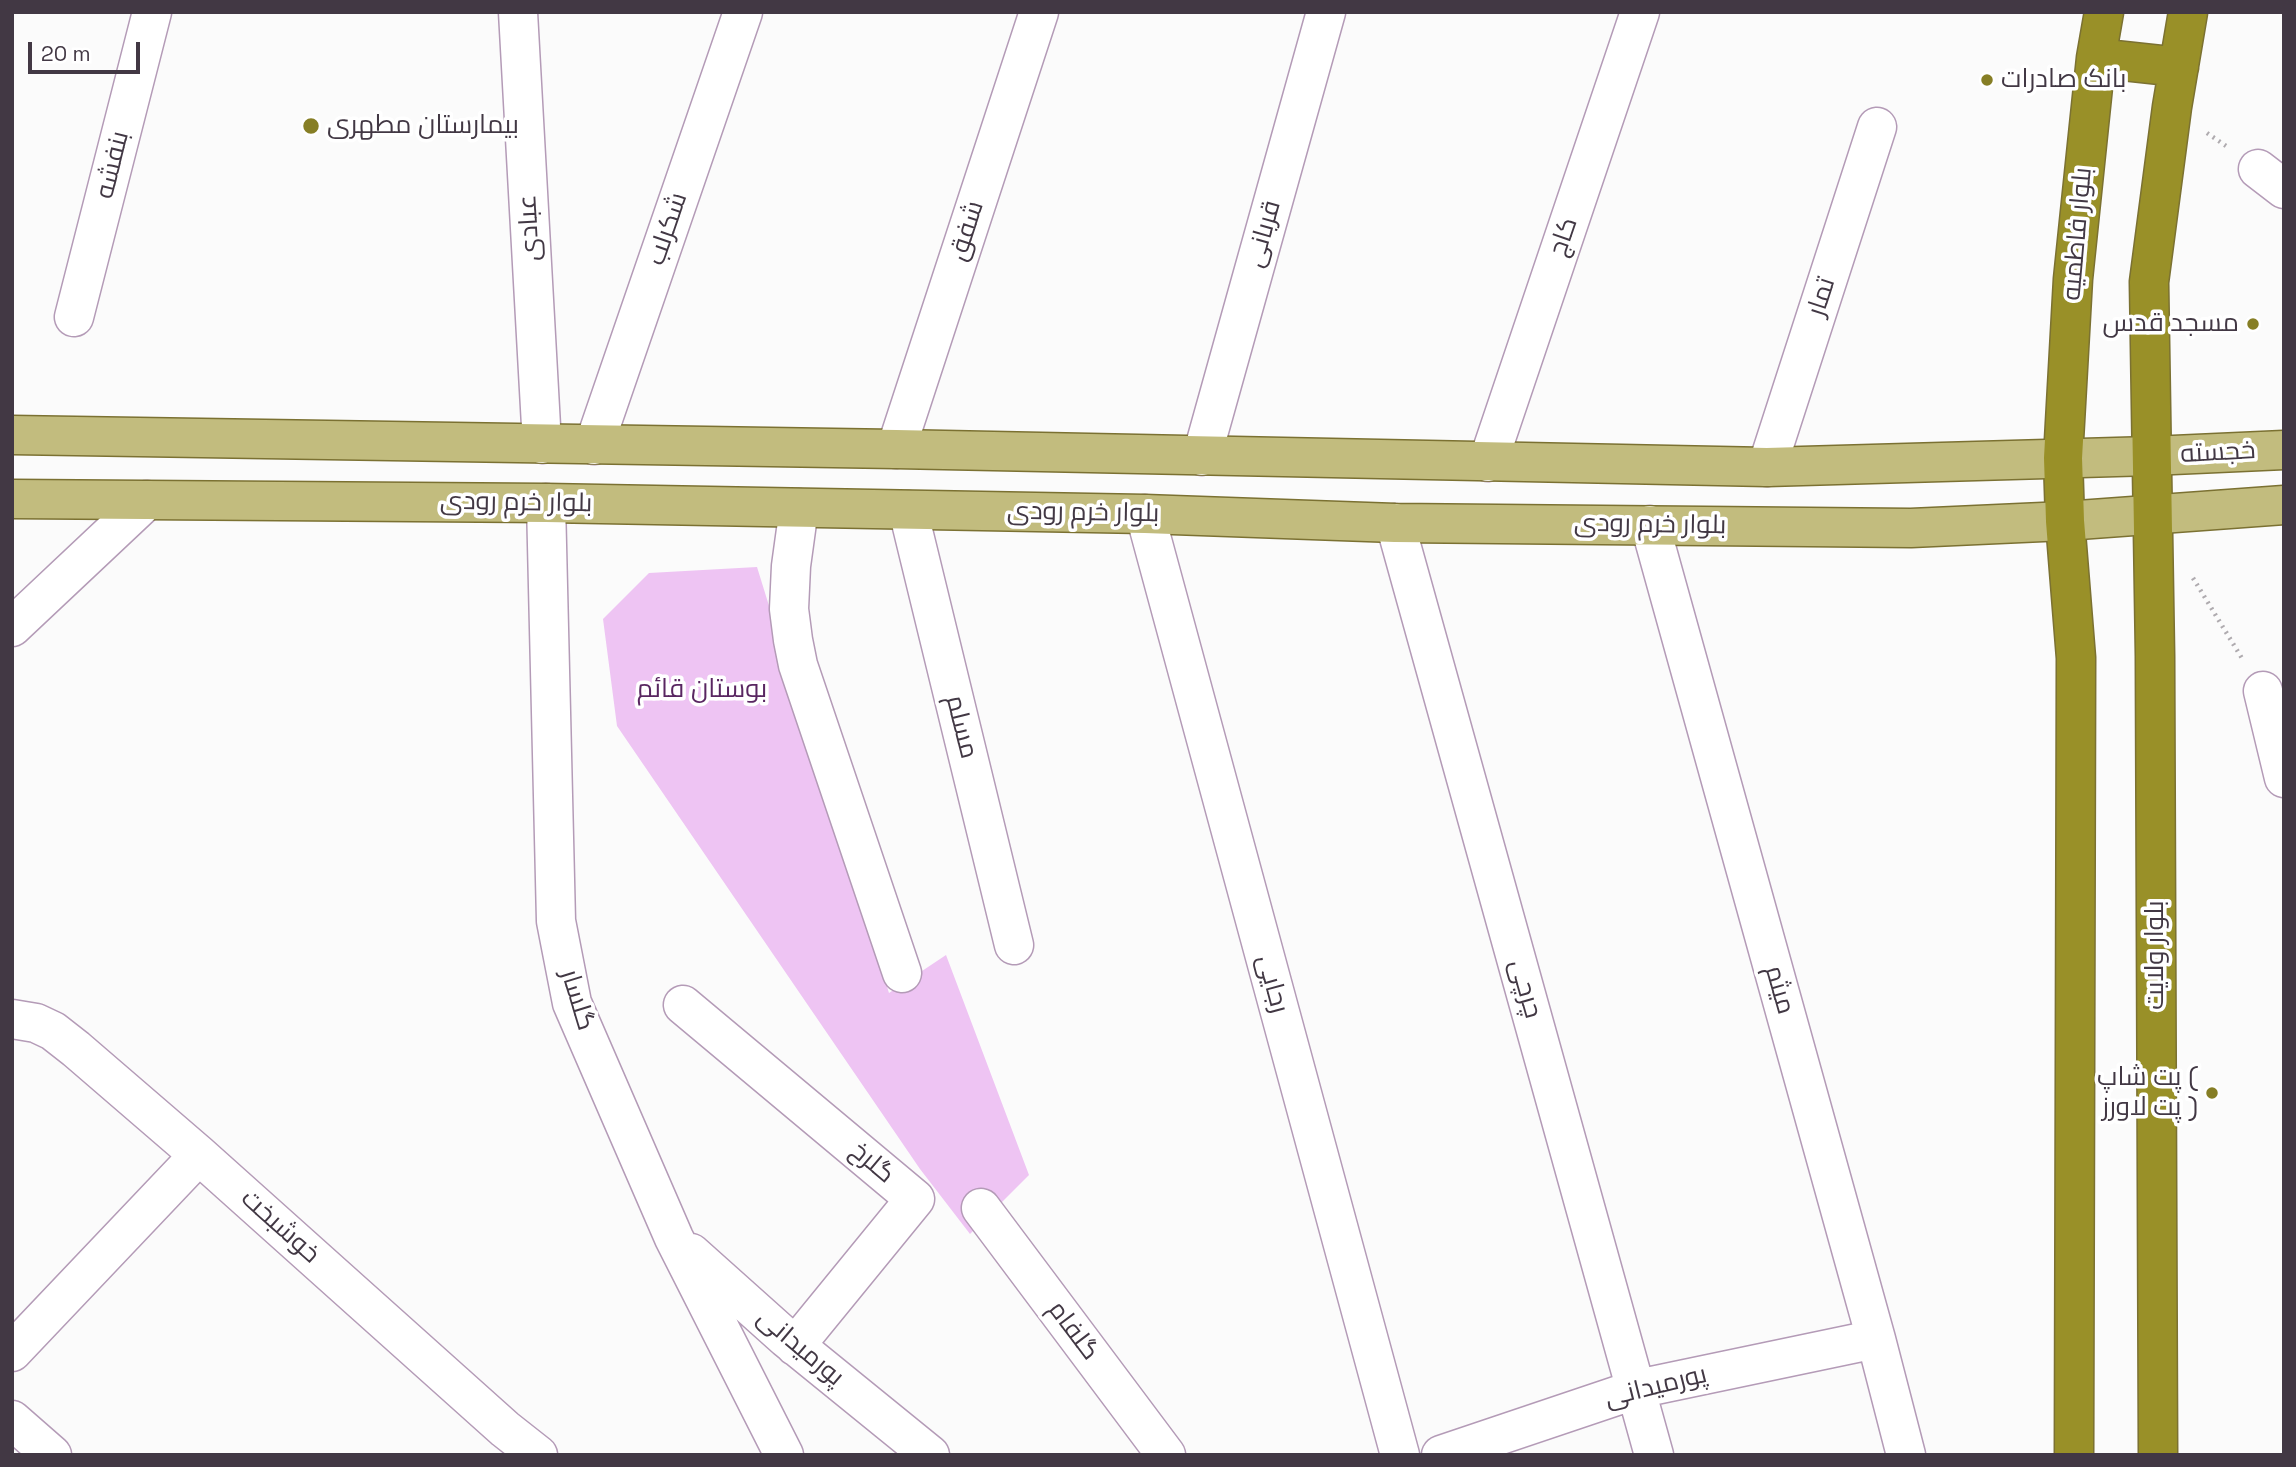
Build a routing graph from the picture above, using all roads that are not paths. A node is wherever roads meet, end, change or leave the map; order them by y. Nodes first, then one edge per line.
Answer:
1 (152, 12) edge
2 (518, 12) edge
3 (743, 12) edge
4 (1039, 12) edge
5 (1326, 12) edge
6 (1640, 12) edge
7 (2104, 12) edge
8 (2188, 12) edge
9 (2096, 58) junction
10 (2179, 67) junction
11 (1877, 127) dead end
12 (74, 317) dead end
13 (12, 435) edge
14 (542, 444) junction
15 (594, 445) junction
16 (896, 449) junction
17 (2284, 450) edge
18 (1202, 456) junction
19 (2151, 456) junction
20 (2063, 458) junction
21 (1488, 462) junction
22 (1767, 467) junction
23 (12, 499) edge
24 (148, 500) junction
25 (546, 503) junction
26 (2284, 505) edge
27 (799, 508) junction
28 (908, 510) junction
29 (1145, 514) junction
30 (2154, 515) junction
31 (2065, 521) junction
32 (1395, 523) junction
33 (1650, 525) junction
34 (12, 627) edge
35 (2263, 691) road end
36 (2284, 778) edge
37 (1014, 945) dead end
38 (902, 973) dead end
39 (683, 1005) dead end
40 (12, 1019) edge
41 (199, 1154) junction
42 (981, 1208) dead end
43 (674, 1238) junction
44 (1876, 1339) junction
45 (795, 1346) junction
46 (12, 1352) edge
47 (1637, 1389) junction
48 (12, 1420) edge
49 (52, 1455) edge
50 (538, 1455) edge
51 (784, 1455) edge
52 (930, 1455) edge
53 (1166, 1455) edge
54 (1400, 1455) edge
55 (1441, 1455) edge
56 (1654, 1455) edge
57 (1906, 1455) edge
58 (2074, 1455) edge
59 (2158, 1455) edge

1 - 12 street, بنفشه
2 - 14 street, عبادی
3 - 15 street, شکرلب
4 - 16 street, شفق
5 - 18 street, قربانی
6 - 21 street, کاج
7 - 9 highway, بلوار فاطمیه
8 - 10 highway
9 - 10 highway
9 - 20 highway, بلوار فاطمیه
10 - 19 highway
11 - 22 street, تمار
13 - 14 main road
14 - 15 main road
15 - 16 main road
16 - 18 main road
17 - 19 main road, خجسته
18 - 21 main road
19 - 20 main road
19 - 30 highway, بلوار ولایت
20 - 22 main road
20 - 31 highway
21 - 22 main road
23 - 24 main road, بلوار خرم رودی
24 - 25 main road, بلوار خرم رودی
24 - 34 street
25 - 27 main road, بلوار خرم رودی
25 - 43 street, گلسار
26 - 30 main road
27 - 28 main road, بلوار خرم رودی
27 - 38 street
28 - 29 main road, بلوار خرم رودی
28 - 37 street, مسلم
29 - 32 main road, بلوار خرم رودی
29 - 54 street, رجایی
30 - 31 main road, بلوار خرم رودی
30 - 59 highway, بلوار ولایت
31 - 33 main road, بلوار خرم رودی
31 - 58 highway
32 - 33 main road, بلوار خرم رودی
32 - 47 street, چرچی
33 - 44 street, میثم
35 - 36 street
39 - 45 street, گلرخ
40 - 41 street, خوشبخت
41 - 46 street
41 - 50 street, خوشبخت
42 - 53 street, گلفام
43 - 45 street, پورمیدانی
43 - 51 street, گلسار
44 - 47 street, پورمیدانی
44 - 57 street, میثم
45 - 52 street, پورمیدانی
47 - 55 street, پورمیدانی
47 - 56 street, چرچی
48 - 49 street

